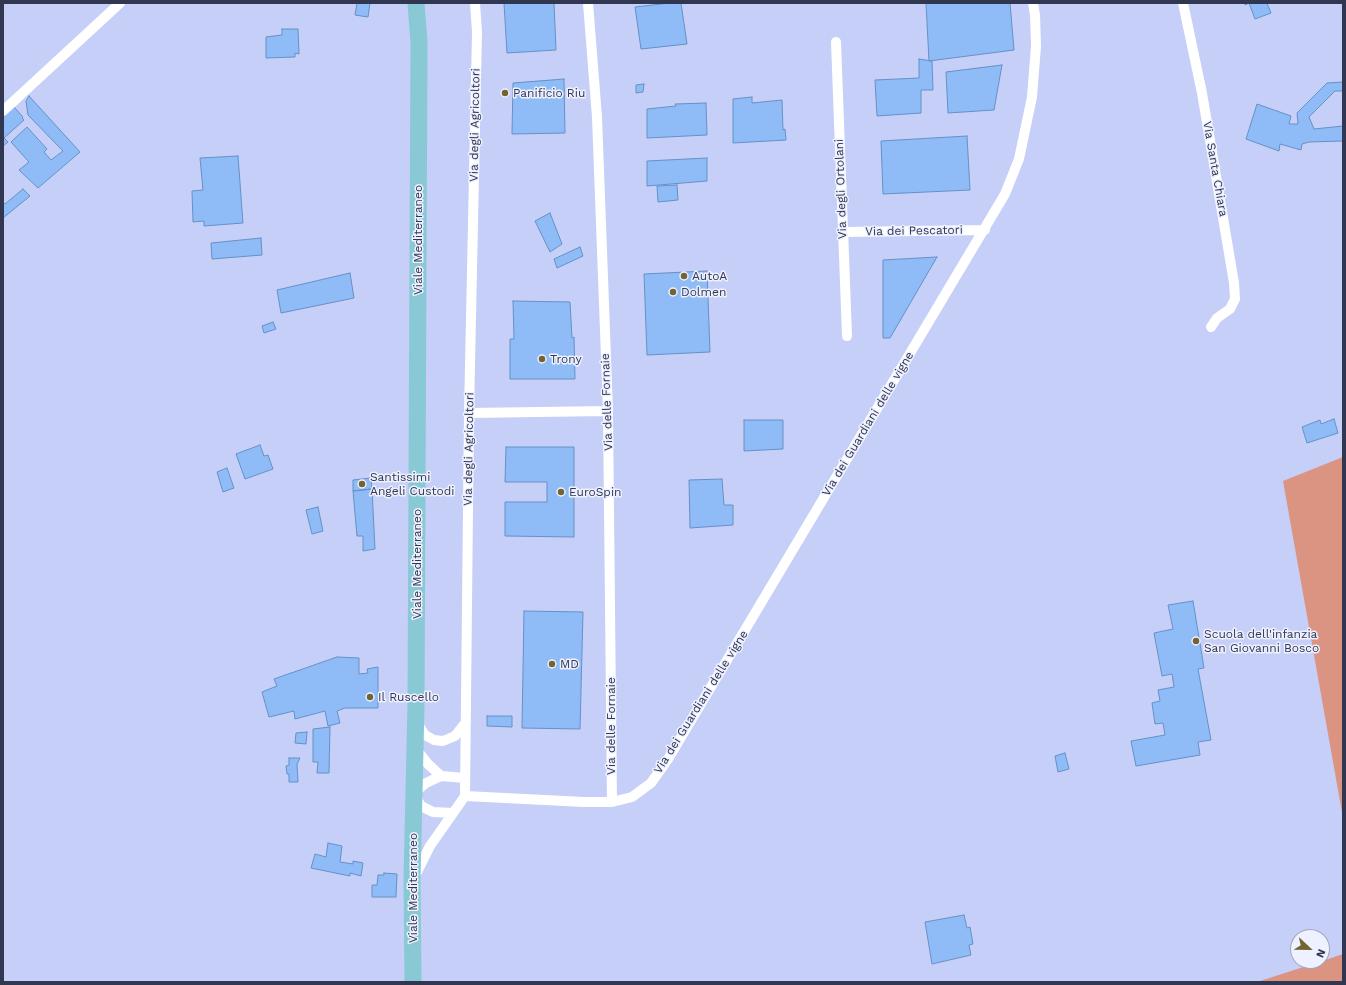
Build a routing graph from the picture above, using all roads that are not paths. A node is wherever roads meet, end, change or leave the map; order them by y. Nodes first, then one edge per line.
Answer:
1 (120, 3) edge
2 (416, 3) edge
3 (475, 3) edge
4 (588, 3) edge
5 (1033, 3) edge
6 (1183, 3) edge
7 (836, 42) dead end
8 (3, 111) edge
9 (985, 230) junction
10 (843, 232) junction
11 (1211, 327) dead end
12 (847, 336) dead end
13 (608, 411) junction
14 (469, 413) junction
15 (416, 722) junction
16 (466, 722) junction
17 (415, 748) junction
18 (441, 776) junction
19 (465, 778) junction
20 (414, 793) junction
21 (464, 796) junction
22 (612, 802) junction
23 (453, 813) junction
24 (412, 880) junction
25 (413, 982) edge

1 - 8 street
2 - 15 main road, Viale Mediterraneo
3 - 14 street, Via degli Agricoltori
4 - 13 street, Via delle Fornaie
5 - 9 street, Via dei Guardiani delle vigne
6 - 11 street, Via Santa Chiara
7 - 10 street, Via degli Ortolani
9 - 10 street, Via dei Pescatori
9 - 22 street, Via dei Guardiani delle vigne
10 - 12 street, Via degli Ortolani
13 - 14 street
13 - 22 street, Via delle Fornaie
14 - 16 street, Via degli Agricoltori
15 - 16 street
15 - 17 main road, Viale Mediterraneo
16 - 19 street, Via degli Agricoltori
17 - 18 street
17 - 20 main road, Viale Mediterraneo
18 - 19 street
18 - 20 street
19 - 21 street, Via degli Agricoltori
20 - 23 street
20 - 24 main road, Viale Mediterraneo
21 - 22 street, Via dei Guardiani delle vigne
21 - 23 street, Via degli Agricoltori
23 - 24 street, Via degli Agricoltori
24 - 25 main road, Viale Mediterraneo

